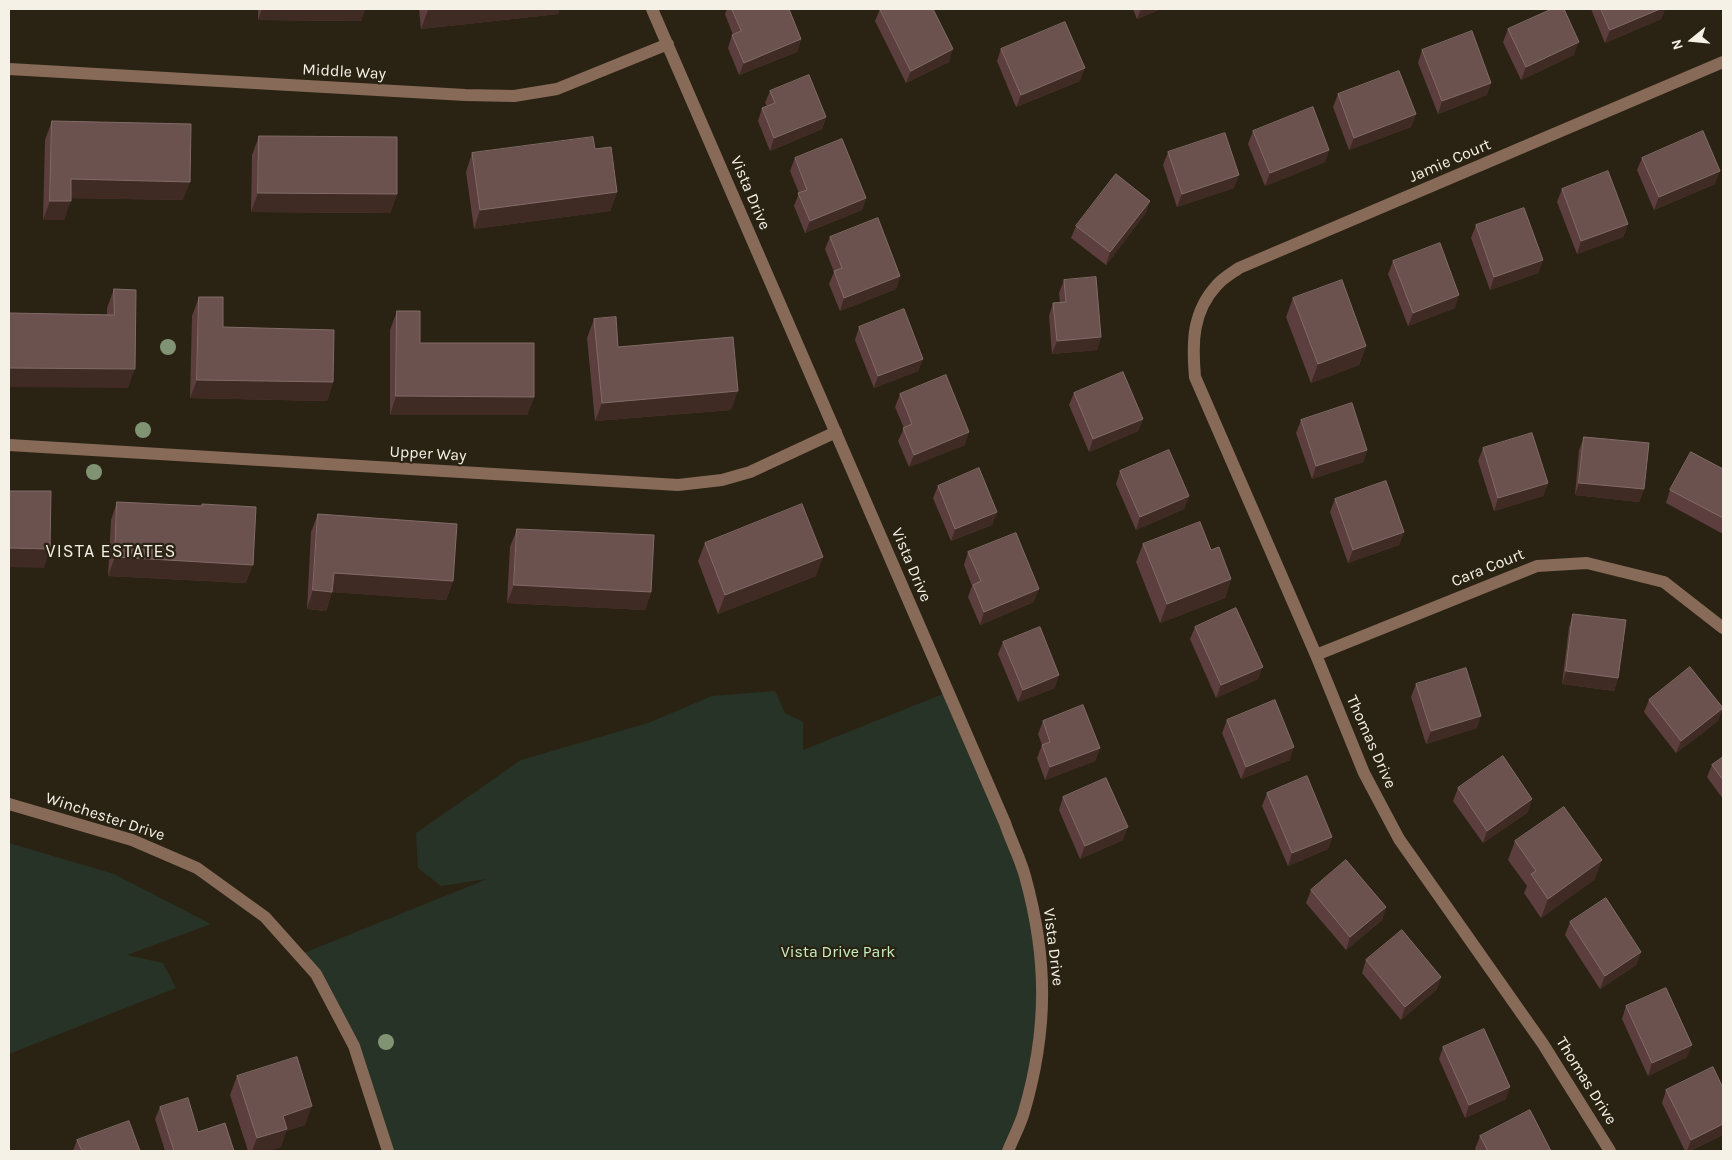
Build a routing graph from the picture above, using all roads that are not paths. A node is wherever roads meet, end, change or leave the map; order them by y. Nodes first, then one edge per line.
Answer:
1 (652, 9) edge
2 (668, 44) junction
3 (1723, 62) edge
4 (9, 69) edge
5 (1201, 306) joint
6 (836, 432) junction
7 (9, 445) edge
8 (1723, 628) edge
9 (1316, 655) junction
10 (9, 804) edge
11 (388, 1151) edge
12 (1008, 1151) edge
13 (1610, 1151) edge

1 - 2 street, Vista Drive
2 - 4 street, Middle Way
2 - 6 street, Vista Drive
3 - 5 street, Jamie Court
5 - 9 street, Thomas Drive
6 - 7 street, Upper Way
6 - 12 street, Vista Drive
8 - 9 street, Cara Court
9 - 13 street, Thomas Drive
10 - 11 street, Winchester Drive

